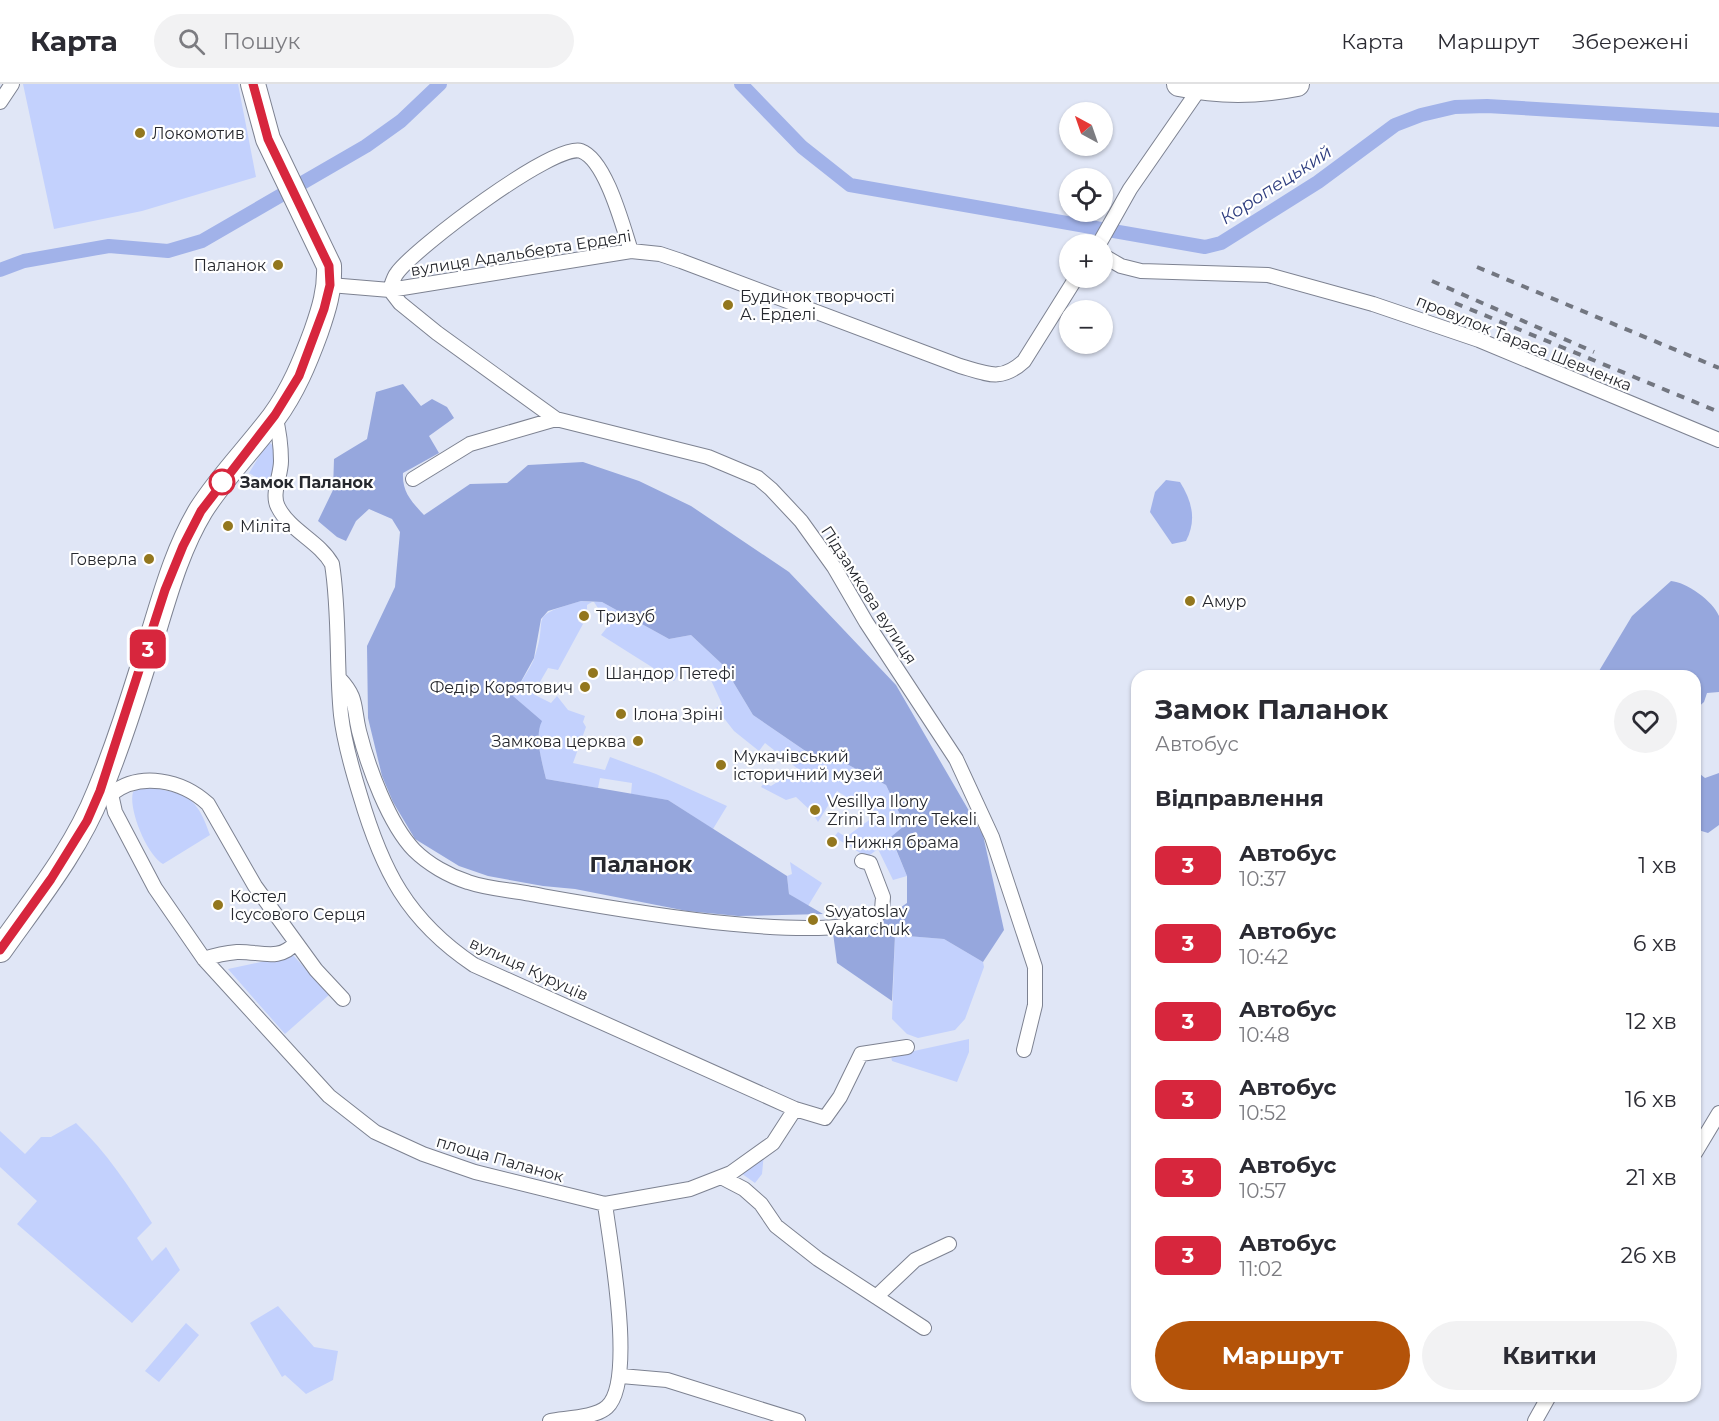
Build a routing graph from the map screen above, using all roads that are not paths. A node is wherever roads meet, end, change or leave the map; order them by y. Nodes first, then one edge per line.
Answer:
1 (12, 84) edge
2 (253, 84) edge
3 (1297, 84) edge
4 (1190, 86) edge
5 (0, 102) edge
6 (1106, 234) edge
7 (631, 251) junction
8 (1113, 258) edge
9 (330, 285) junction
10 (1070, 288) edge
11 (390, 290) junction
12 (275, 415) junction
13 (556, 419) junction
14 (1719, 440) edge
15 (413, 479) dead end
16 (339, 678) junction
17 (105, 793) junction
18 (862, 861) dead end
19 (296, 943) junction
20 (0, 950) edge
21 (204, 959) junction
22 (343, 999) dead end
23 (907, 1047) dead end
24 (1024, 1050) dead end
25 (795, 1109) junction
26 (1719, 1113) edge
27 (1701, 1143) edge
28 (721, 1177) junction
29 (605, 1204) junction
30 (949, 1244) dead end
31 (876, 1297) junction
32 (924, 1328) dead end
33 (621, 1376) junction
34 (1546, 1402) edge
35 (550, 1421) edge
36 (798, 1421) edge
37 (1535, 1421) edge

1 - 5 street
2 - 9 highway
3 - 4 highway
4 - 6 street
7 - 10 street, вулиця Адальберта Ерделі
7 - 11 street, вулиця Адальберта Ерделі
7 - 11 street
8 - 14 street, провулок Тараса Шевченка
9 - 11 street, вулиця Адальберта Ерделі
9 - 12 highway
11 - 13 street
12 - 16 street, вулиця Куруців
12 - 17 highway
13 - 15 street
13 - 24 street, Підзамкова вулиця
16 - 18 street
16 - 25 street, вулиця Куруців
17 - 19 street
17 - 20 highway
17 - 21 street, площа Паланок
19 - 21 street
19 - 22 street
21 - 29 street, площа Паланок
23 - 25 street, вулиця Куруців
25 - 28 street, площа Паланок
26 - 27 street
28 - 29 street, площа Паланок
28 - 31 street
29 - 33 street
30 - 31 street
31 - 32 street
33 - 35 street
33 - 36 street
34 - 37 street

